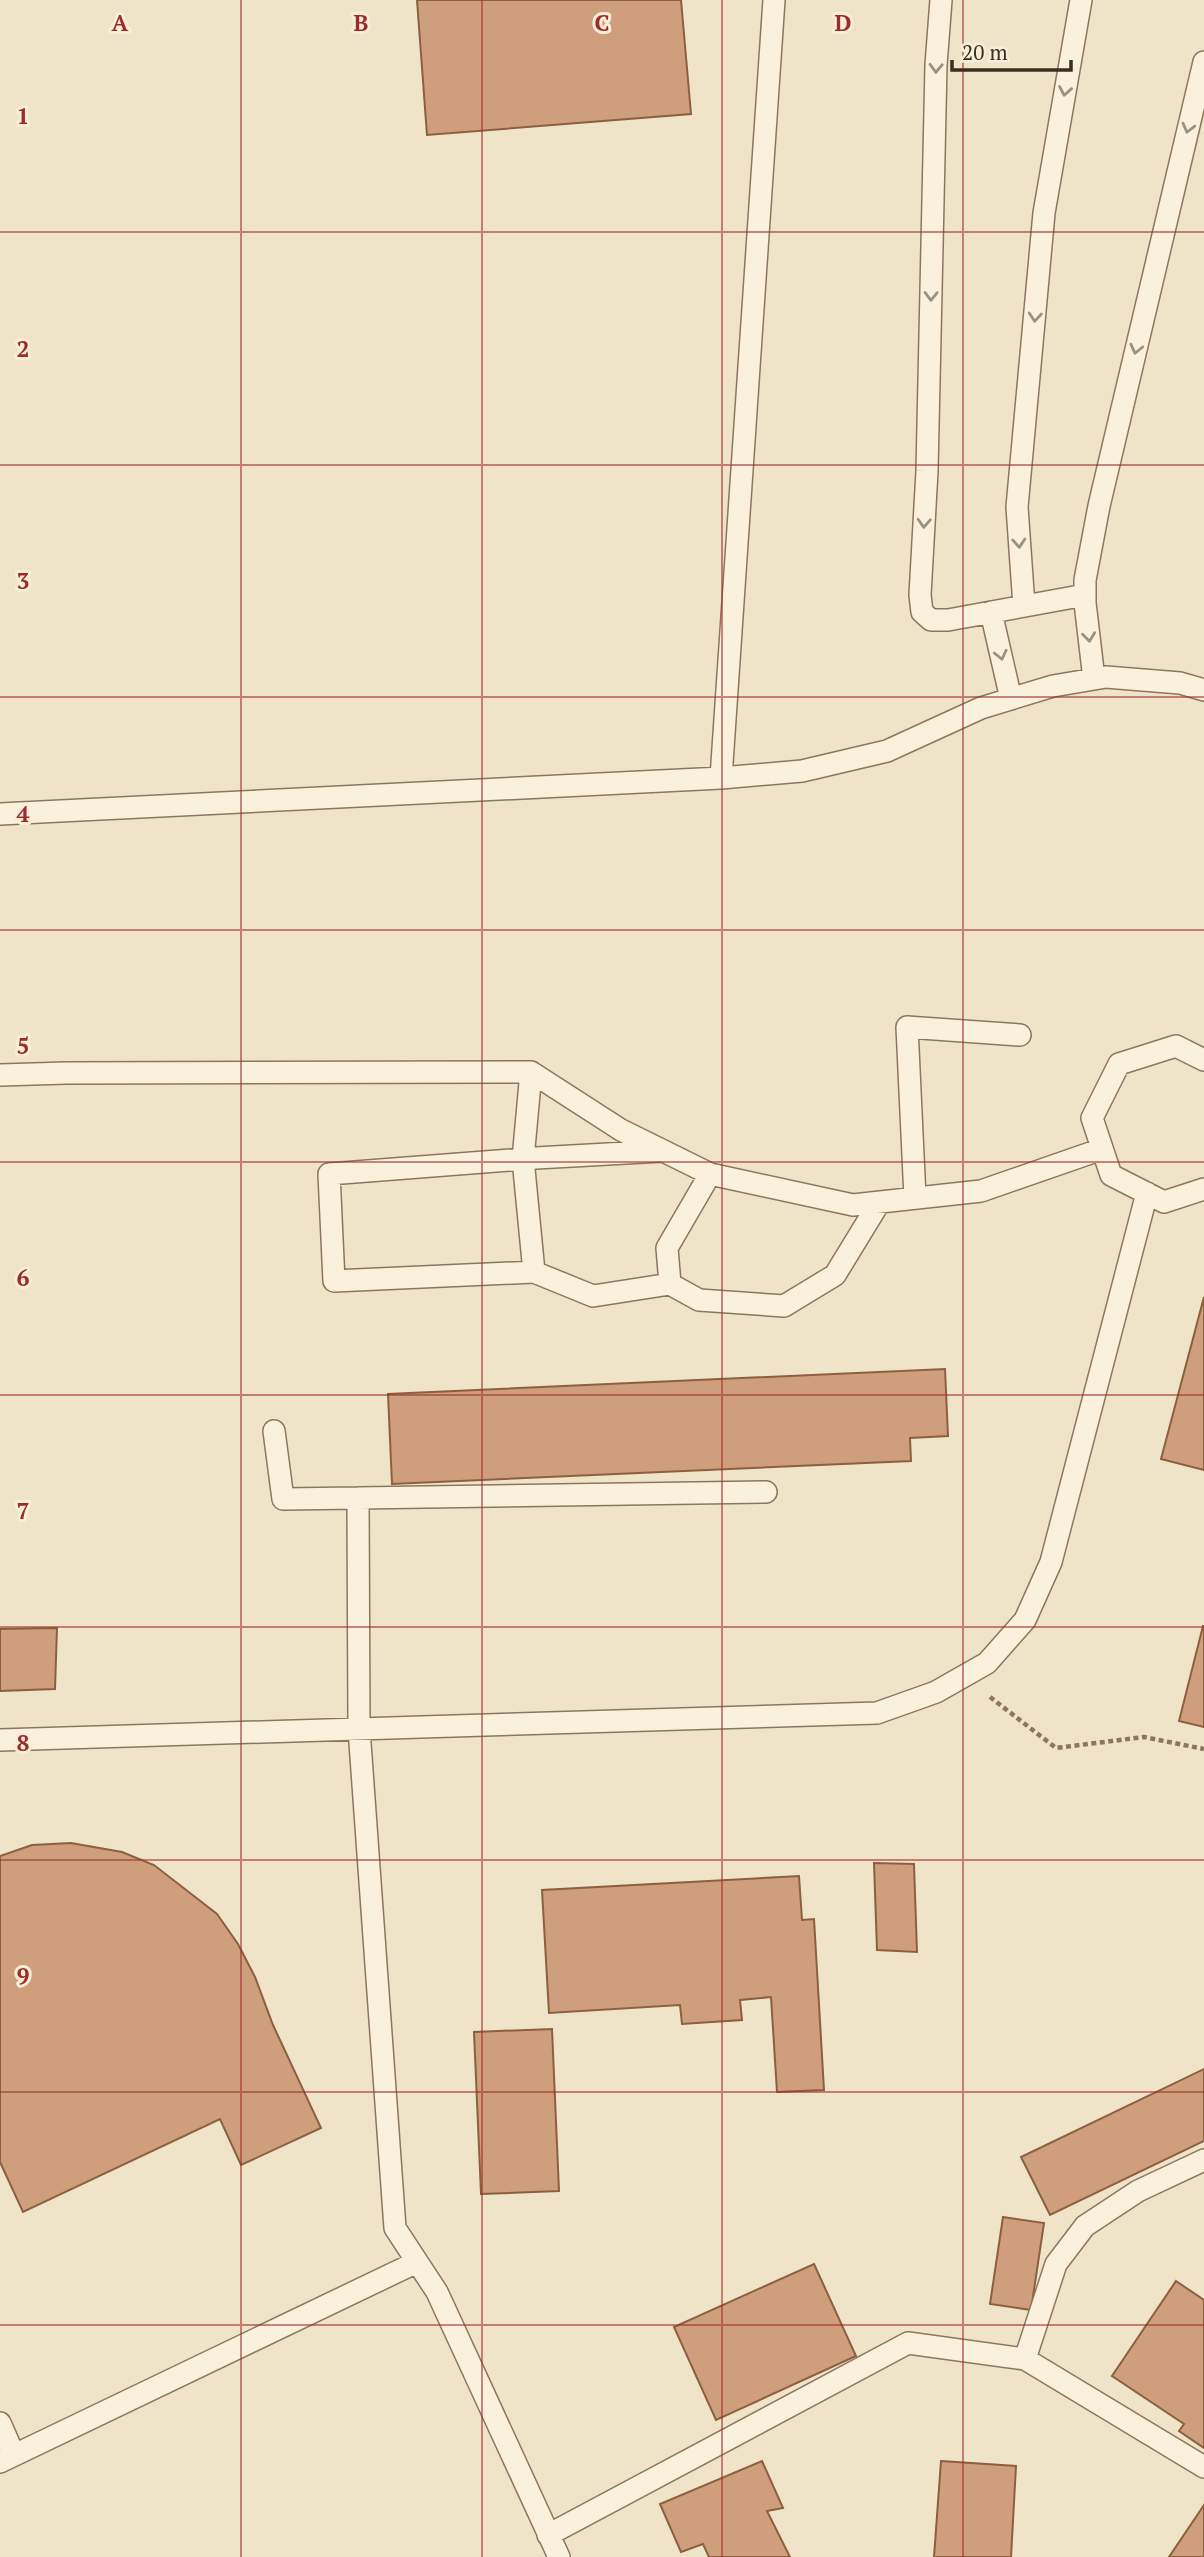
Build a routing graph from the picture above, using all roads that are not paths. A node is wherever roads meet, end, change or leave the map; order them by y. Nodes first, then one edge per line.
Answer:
1 (774, 0) edge
2 (941, 0) edge
3 (1081, 0) edge
4 (1204, 62) edge
5 (1085, 595) junction
6 (1024, 606) junction
7 (991, 612) junction
8 (1100, 678) junction
9 (1204, 690) edge
10 (1011, 699) junction
11 (721, 778) junction
12 (0, 814) edge
13 (1020, 1035) dead end
14 (1203, 1055) edge
15 (531, 1072) junction
16 (0, 1075) edge
17 (1102, 1149) junction
18 (664, 1151) junction
19 (523, 1158) junction
20 (710, 1174) junction
21 (1204, 1189) edge
22 (1147, 1193) junction
23 (915, 1198) junction
24 (879, 1203) junction
25 (534, 1272) junction
26 (670, 1284) junction
27 (274, 1431) dead end
28 (766, 1492) dead end
29 (358, 1498) junction
30 (359, 1729) junction
31 (0, 1740) edge
32 (1204, 2160) edge
33 (417, 2262) junction
34 (1025, 2359) junction
35 (0, 2423) edge
36 (7, 2458) edge
37 (1204, 2467) edge
38 (548, 2536) junction
39 (559, 2557) edge

1 - 11 lane
2 -> 7 lane
3 -> 6 lane
4 -> 5 lane
5 - 6 lane
5 -> 8 lane
6 - 7 lane
7 -> 10 lane
8 - 9 lane
8 - 10 lane
10 - 11 lane
11 - 12 lane
13 - 23 lane
14 - 17 lane
15 - 16 lane
15 - 18 lane
15 - 19 lane
17 - 22 lane
17 - 23 lane
18 - 19 lane
18 - 20 lane
19 - 25 lane
19 - 25 lane
20 - 24 lane
20 - 26 lane
21 - 22 lane
22 - 30 lane
23 - 24 lane
24 - 26 lane
25 - 26 lane
27 - 29 lane
28 - 29 lane
29 - 30 lane
30 - 31 lane
30 - 33 lane
32 - 34 lane
33 - 36 lane
33 - 38 lane
34 - 37 lane
34 - 38 lane
35 - 36 lane
38 - 39 lane

